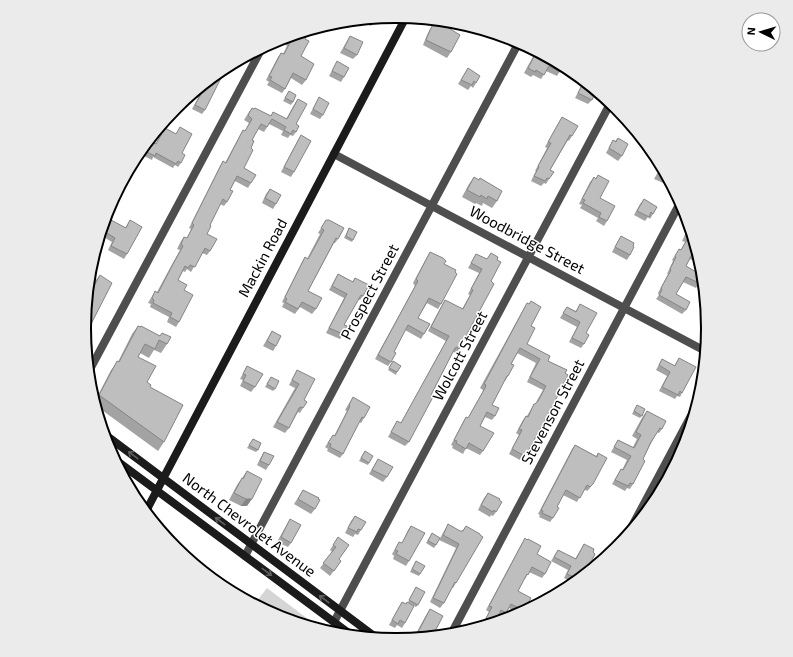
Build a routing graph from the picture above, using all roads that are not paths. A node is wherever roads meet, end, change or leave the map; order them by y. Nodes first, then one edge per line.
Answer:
1 (403, 23) edge
2 (516, 47) edge
3 (257, 57) edge
4 (608, 108) edge
5 (334, 154) junction
6 (432, 206) junction
7 (677, 208) edge
8 (529, 257) junction
9 (624, 308) junction
10 (701, 349) edge
11 (93, 363) edge
12 (688, 422) edge
13 (111, 438) edge
14 (124, 466) edge
15 (164, 478) junction
16 (157, 490) junction
17 (148, 506) edge
18 (637, 516) edge
19 (252, 545) junction
20 (245, 556) junction
21 (340, 611) junction
22 (334, 622) junction
23 (454, 628) edge
24 (343, 629) edge
25 (369, 632) edge

1 - 5 street, Mackin Road
2 - 6 street, Prospect Street
3 - 11 street
4 - 8 street, Wolcott Street
5 - 6 street, Woodbridge Street
5 - 15 street, Mackin Road
6 - 8 street, Woodbridge Street
6 - 19 street, Prospect Street
7 - 9 street, Stevenson Street
8 - 9 street, Woodbridge Street
8 - 21 street, Wolcott Street
9 - 10 street, Woodbridge Street
9 - 23 street, Stevenson Street
12 - 18 street
15 -> 13 street, North Chevrolet Avenue
14 - 16 street, North Chevrolet Avenue
15 - 16 street, Mackin Road
19 -> 15 street, North Chevrolet Avenue
16 - 17 street, Mackin Road
16 - 20 street, North Chevrolet Avenue
19 - 20 street, Prospect Street
21 -> 19 street, North Chevrolet Avenue
20 -> 22 street, North Chevrolet Avenue
21 - 22 street, Wolcott Street
21 - 25 street, North Chevrolet Avenue
22 - 24 street, North Chevrolet Avenue

